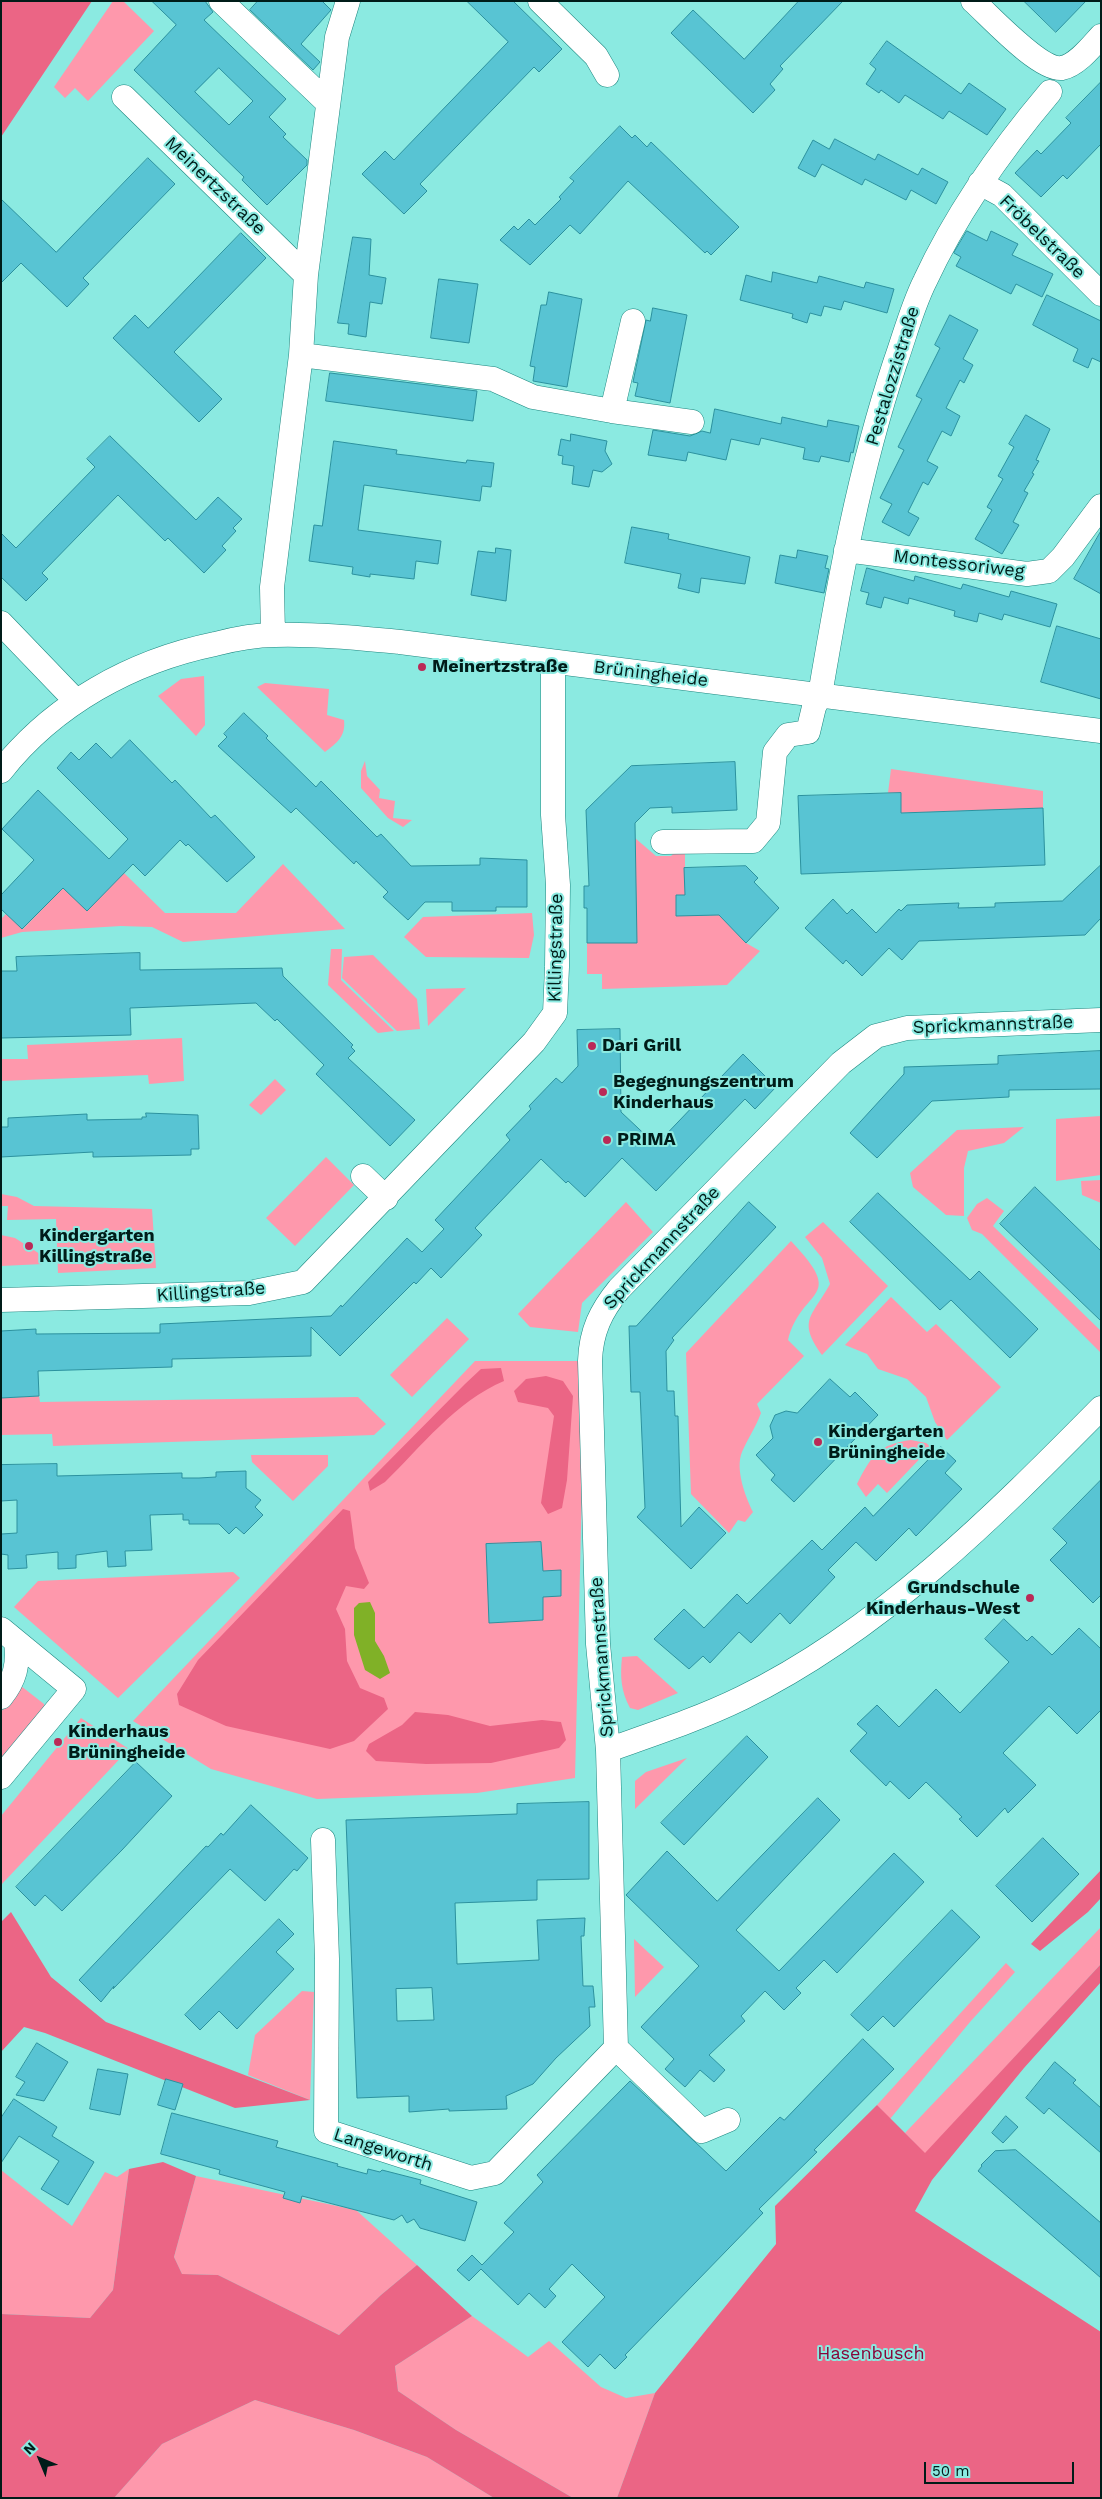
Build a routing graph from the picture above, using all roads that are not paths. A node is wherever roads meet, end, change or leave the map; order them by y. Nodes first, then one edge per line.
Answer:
1 (221, 1) edge
2 (348, 1) edge
3 (540, 1) edge
4 (973, 1) edge
5 (1101, 36) edge
6 (607, 75) dead end
7 (1050, 92) dead end
8 (124, 97) dead end
9 (328, 103) junction
10 (980, 183) junction
11 (306, 275) junction
12 (1101, 294) edge
13 (633, 321) dead end
14 (301, 355) junction
15 (612, 411) junction
16 (692, 422) dead end
17 (1101, 506) edge
18 (846, 550) junction
19 (1, 623) edge
20 (273, 634) junction
21 (553, 662) junction
22 (820, 695) junction
23 (76, 701) junction
24 (1101, 731) edge
25 (1, 771) edge
26 (662, 842) dead end
27 (1101, 1020) edge
28 (363, 1176) dead end
29 (386, 1198) junction
30 (1, 1300) edge
31 (1101, 1408) edge
32 (9, 1636) edge
33 (1, 1697) edge
34 (608, 1750) junction
35 (1, 1777) edge
36 (323, 1840) dead end
37 (616, 2048) junction
38 (728, 2120) dead end

1 - 9 street
2 - 9 street
3 - 6 street
4 - 5 street
7 - 10 street, Pestalozzistraße
8 - 11 street, Meinertzstraße
9 - 11 street
10 - 12 street, Fröbelstraße
10 - 18 street, Pestalozzistraße
11 - 14 street
13 - 15 street
14 - 15 street
14 - 20 street
15 - 16 street
17 - 18 street, Montessoriweg
18 - 22 street, Pestalozzistraße
19 - 23 street
20 - 21 street, Brüningheide
20 - 23 street, Brüningheide
21 - 22 street, Brüningheide
21 - 29 street, Killingstraße
22 - 24 street, Brüningheide
22 - 26 street, Pestalozzistraße
23 - 25 street, Brüningheide
27 - 34 street, Sprickmannstraße
28 - 29 street
29 - 30 street, Killingstraße
31 - 34 street
32 - 33 street
32 - 35 street
34 - 37 street
36 - 37 street, Langeworth
37 - 38 street

